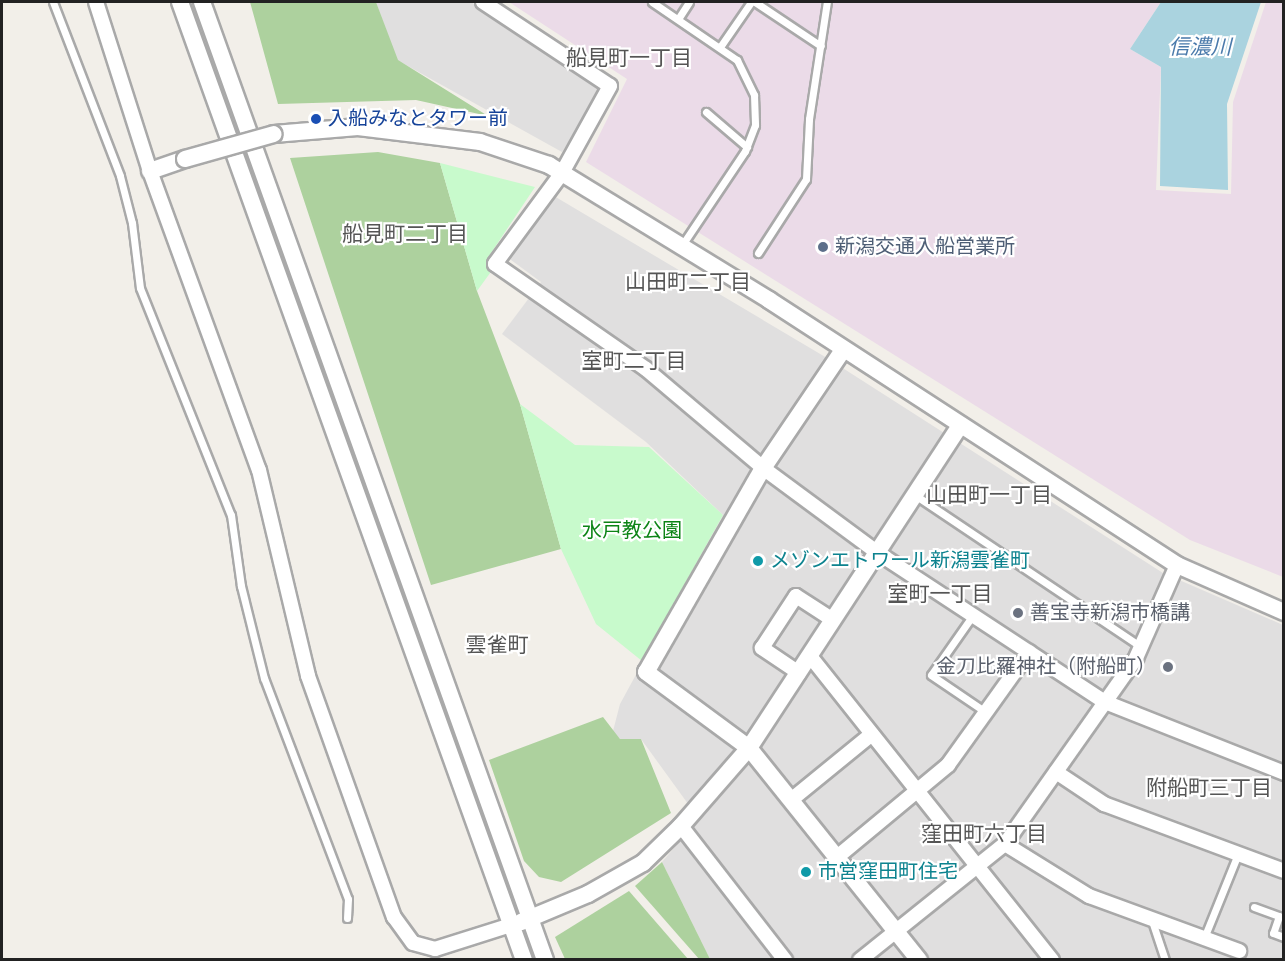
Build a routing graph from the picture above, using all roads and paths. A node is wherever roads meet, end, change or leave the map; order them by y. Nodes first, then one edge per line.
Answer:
1 (53, 2) edge
2 (96, 2) edge
3 (180, 2) edge
4 (202, 2) edge
5 (483, 2) edge
6 (652, 2) edge
7 (689, 2) edge
8 (753, 2) edge
9 (827, 2) edge
10 (678, 19) junction
11 (821, 46) junction
12 (720, 47) junction
13 (706, 112) dead end
14 (747, 147) junction
15 (150, 171) junction
16 (562, 173) junction
17 (680, 247) junction
18 (758, 253) dead end
19 (843, 350) junction
20 (960, 425) junction
21 (763, 468) junction
22 (915, 495) junction
23 (878, 553) junction
24 (1177, 565) junction
25 (1284, 612) edge
26 (973, 615) junction
27 (833, 620) junction
28 (1141, 647) junction
29 (1029, 652) junction
30 (810, 656) junction
31 (799, 673) junction
32 (1105, 702) junction
33 (987, 713) junction
34 (872, 734) junction
35 (749, 747) junction
36 (1056, 772) junction
37 (1284, 773) edge
38 (916, 790) junction
39 (791, 800) junction
40 (681, 826) junction
41 (1005, 844) junction
42 (1239, 853) junction
43 (836, 858) junction
44 (976, 867) junction
45 (1284, 871) edge
46 (1254, 907) dead end
47 (347, 918) dead end
48 (530, 918) junction
49 (1152, 921) junction
50 (511, 925) junction
51 (895, 930) junction
52 (1284, 937) edge
53 (1204, 938) junction
54 (1239, 951) dead end
55 (524, 960) edge
56 (545, 960) edge
57 (785, 960) edge
58 (860, 960) edge
59 (919, 960) edge
60 (1052, 960) edge
61 (1165, 960) edge

1 - 47 lane
2 - 15 street
3 - 50 street
4 - 48 street
5 - 16 street
6 - 10 lane
7 - 10 lane
8 - 11 lane
8 - 12 lane
9 - 11 lane
10 - 12 lane
11 - 18 lane
12 - 14 lane
13 - 14 lane
14 - 17 lane
15 - 16 street, bridge
15 - 50 street
16 - 17 street
16 - 21 street
17 - 19 street
19 - 20 street
19 - 21 street
20 - 22 street
20 - 24 street
21 - 23 street
21 - 35 street
22 - 23 street
22 - 28 lane
23 - 26 street
23 - 27 street
24 - 25 street
24 - 28 street
26 - 29 street
26 - 33 lane
27 - 30 street
27 - 31 street
28 - 32 street
29 - 32 street
29 - 33 street
30 - 31 street
30 - 34 street
31 - 35 street
32 - 36 street
32 - 37 street
33 - 38 street
34 - 38 street
34 - 39 street
35 - 39 street
35 - 40 street
36 - 41 street
36 - 42 street
38 - 43 street
38 - 44 street
39 - 43 street
40 - 48 street
40 - 57 street
41 - 44 street
41 - 49 street
42 - 45 street
42 - 53 lane
43 - 51 street
44 - 51 street
44 - 60 street
46 - 52 lane
48 - 50 street
48 - 56 street
49 - 53 street
49 - 61 lane
50 - 55 street
51 - 58 street
51 - 59 street
53 - 54 street

